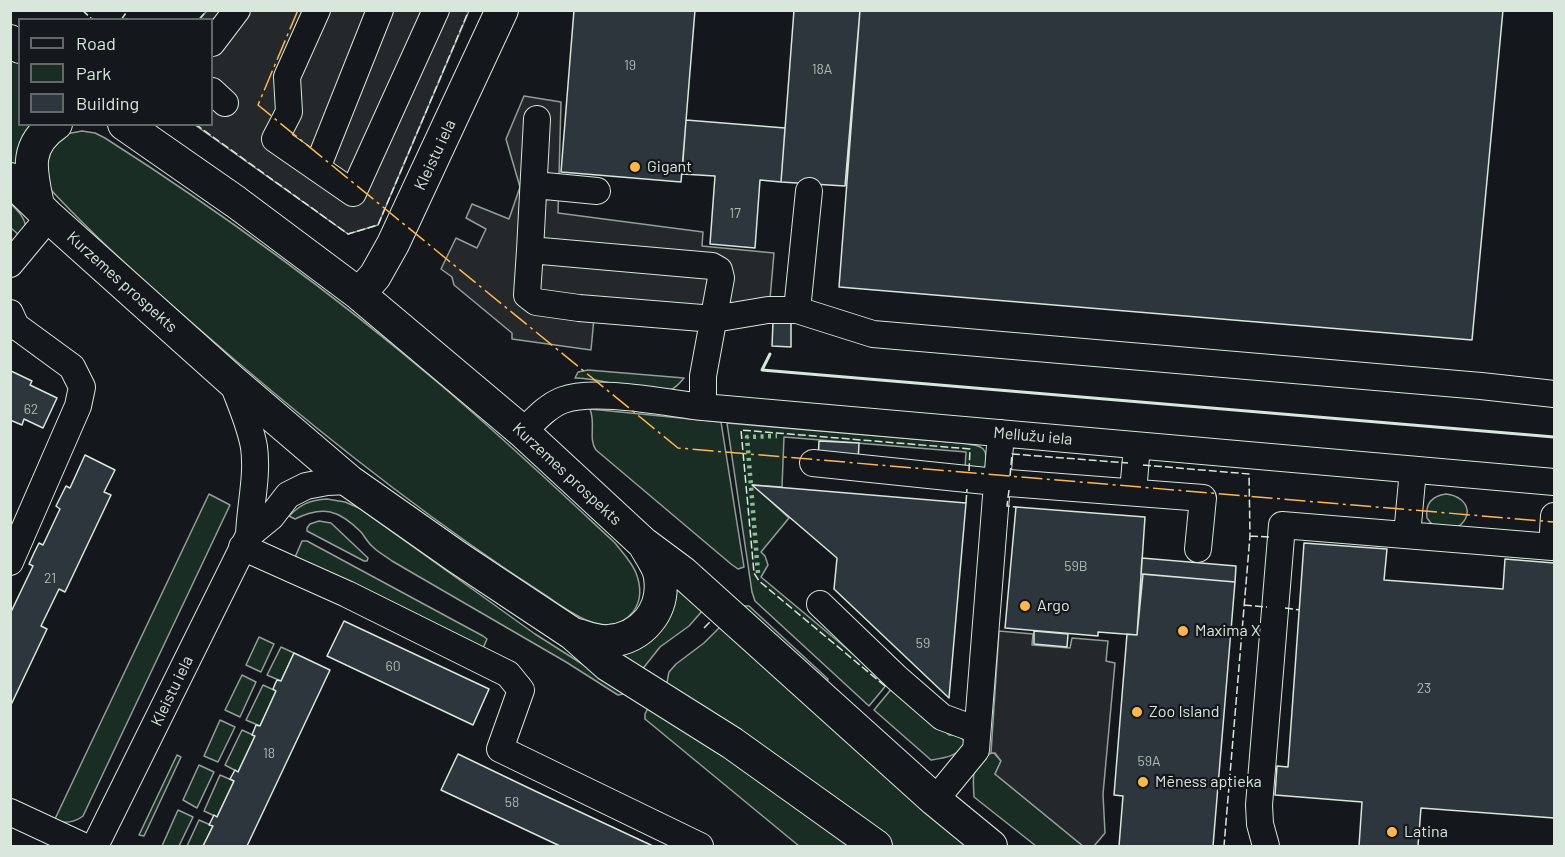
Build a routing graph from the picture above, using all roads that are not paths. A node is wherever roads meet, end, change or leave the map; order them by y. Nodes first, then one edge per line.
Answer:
1 (237, 10) edge
2 (317, 10) edge
3 (380, 10) edge
4 (436, 10) edge
5 (502, 10) edge
6 (213, 42) edge
7 (537, 119) dead end
8 (53, 126) edge
9 (123, 127) edge
10 (317, 168) junction
11 (10, 179) edge
12 (535, 184) junction
13 (597, 191) dead end
14 (809, 191) dead end
15 (44, 211) junction
16 (530, 250) junction
17 (10, 264) edge
18 (359, 294) junction
19 (797, 310) junction
20 (714, 318) junction
21 (12, 322) edge
22 (232, 381) junction
23 (1554, 394) edge
24 (703, 407) junction
25 (523, 432) junction
26 (1001, 433) junction
27 (1137, 446) junction
28 (813, 463) dead end
29 (1413, 470) junction
30 (349, 480) junction
31 (996, 482) junction
32 (1554, 482) edge
33 (1133, 492) junction
34 (1554, 516) edge
35 (1407, 535) junction
36 (246, 541) junction
37 (643, 543) junction
38 (1198, 549) dead end
39 (10, 562) edge
40 (820, 604) dead end
41 (573, 634) junction
42 (977, 730) junction
43 (935, 800) junction
44 (10, 812) edge
45 (83, 846) edge
46 (96, 846) edge
47 (700, 846) edge
48 (876, 846) edge
49 (991, 846) edge
50 (1266, 846) edge

1 - 6 street
2 - 10 street
3 - 10 street
4 - 10 street
5 - 18 main road, Kleistu iela
7 - 12 street
8 - 15 main road
9 - 18 main road, Kurzemes prospekts
11 - 15 main road, Kurzemes prospekts
12 - 13 street
12 - 16 street
14 - 19 street
15 - 17 street
15 - 22 main road, Kurzemes prospekts
16 - 20 street
16 - 20 street
18 - 25 main road, Kurzemes prospekts
19 - 20 street
19 - 23 street
20 - 24 street
21 - 39 street
22 - 30 main road, Kurzemes prospekts
22 - 36 street, Kleistu iela
24 - 25 street, Mellužu iela
24 - 26 street, Mellužu iela
25 - 37 main road, Kurzemes prospekts
26 - 27 street, Mellužu iela
26 - 31 street
27 - 29 street, Mellužu iela
27 - 33 street
28 - 31 street
29 - 32 street, Mellužu iela
29 - 35 street
30 - 36 street, Kleistu iela
30 - 41 main road, Kurzemes prospekts
31 - 33 street
31 - 42 street
33 - 38 street
34 - 35 street
35 - 50 street
36 - 46 street, Kleistu iela
36 - 47 street
37 - 41 main road
37 - 43 main road, Kurzemes prospekts
40 - 42 street
41 - 48 main road, Kurzemes prospekts
42 - 43 street
43 - 49 main road, Kurzemes prospekts
44 - 45 street

